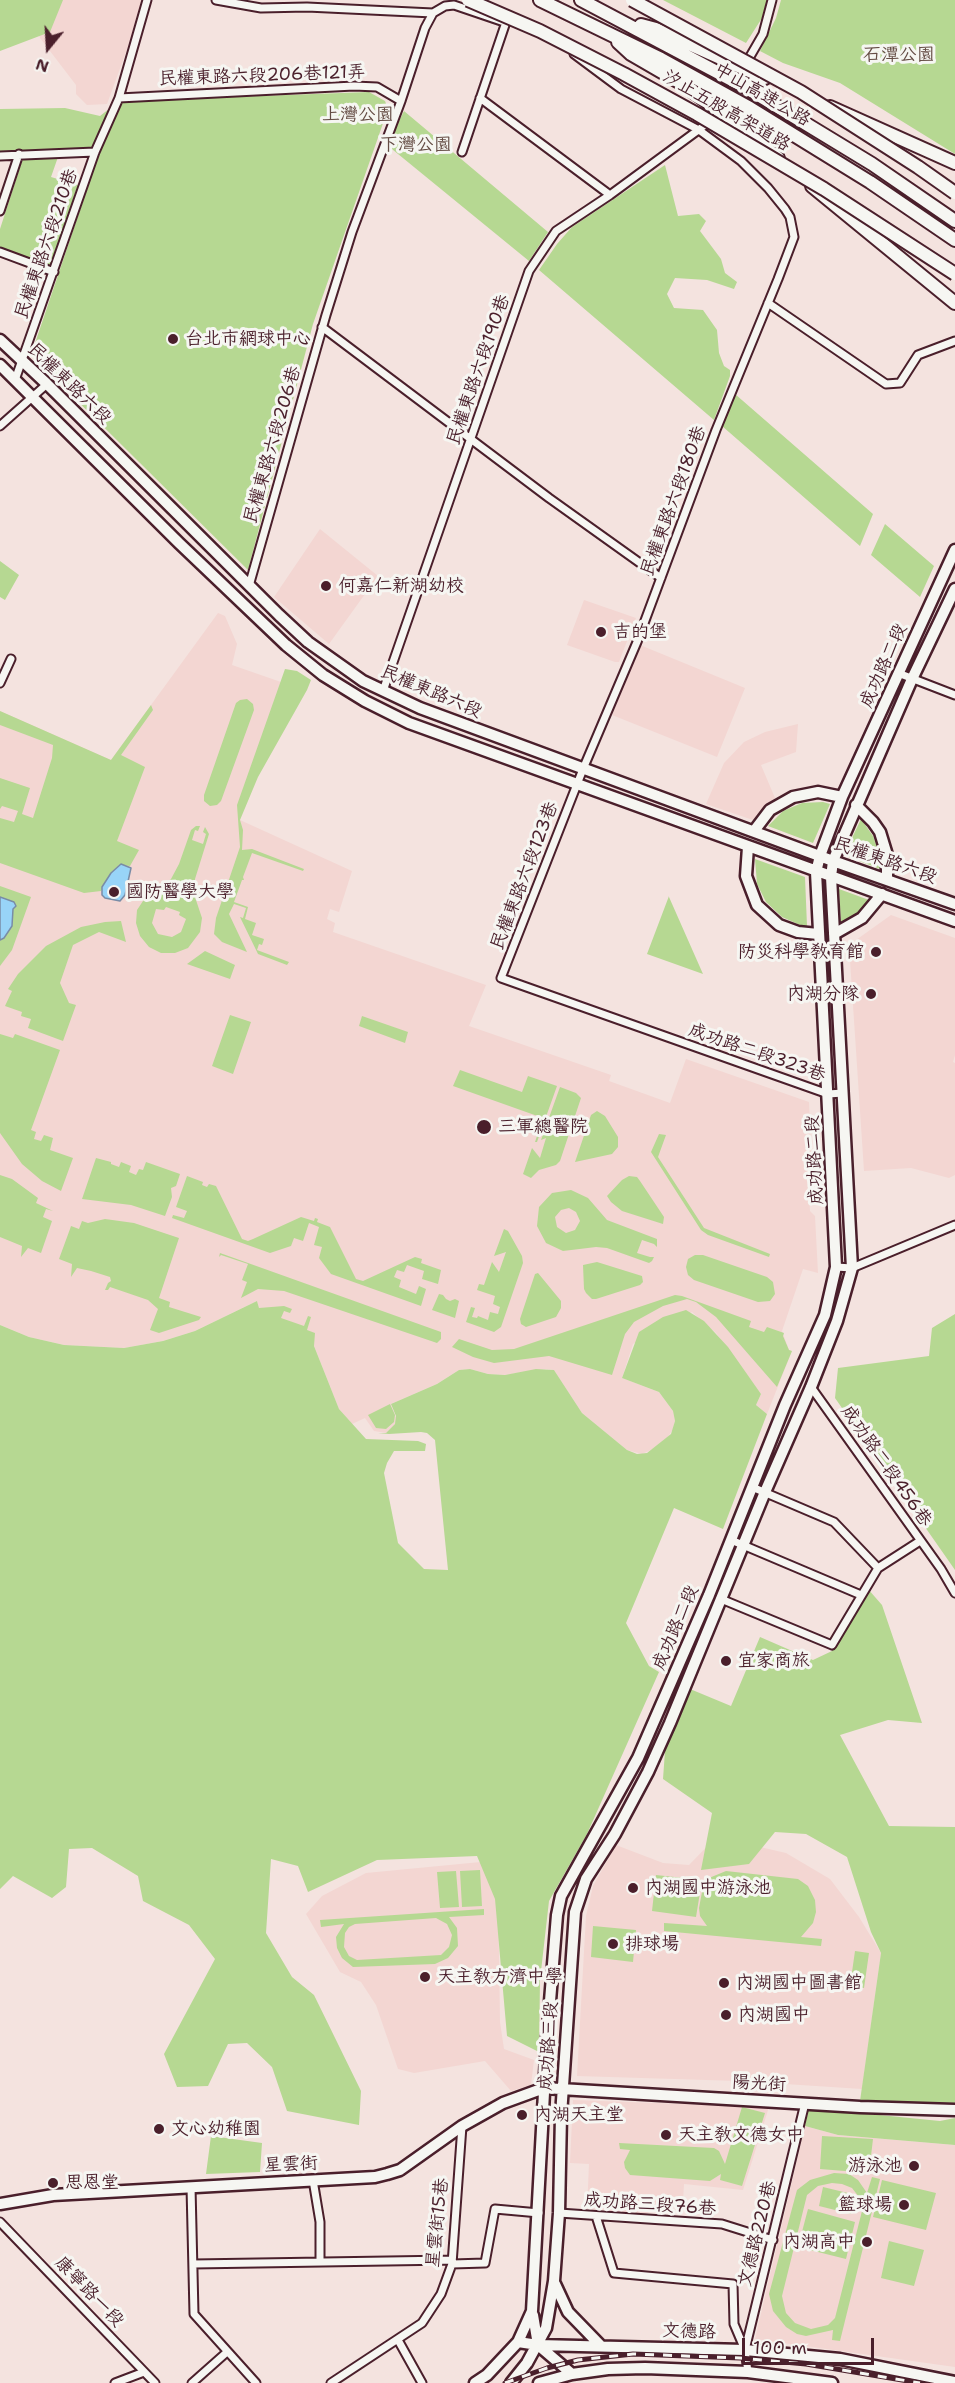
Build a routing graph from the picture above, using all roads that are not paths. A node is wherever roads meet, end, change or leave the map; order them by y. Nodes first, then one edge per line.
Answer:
1 (147, 0) edge
2 (216, 0) edge
3 (468, 0) edge
4 (540, 0) edge
5 (581, 0) edge
6 (632, 0) edge
7 (772, 0) edge
8 (433, 13) junction
9 (620, 19) junction
10 (506, 22) junction
11 (603, 29) junction
12 (748, 60) tunnel mouth
13 (119, 98) junction
14 (480, 98) junction
15 (401, 101) junction
16 (716, 117) tunnel mouth
17 (699, 130) junction
18 (95, 152) junction
19 (462, 152) dead end
20 (19, 154) junction
21 (0, 156) edge
22 (955, 163) edge
23 (955, 193) edge
24 (610, 195) junction
25 (0, 211) edge
26 (955, 220) edge
27 (955, 240) edge
28 (0, 252) edge
29 (54, 272) junction
30 (955, 274) edge
31 (768, 303) junction
32 (955, 303) edge
33 (322, 327) junction
34 (0, 340) edge
35 (955, 341) edge
36 (23, 361) junction
37 (0, 365) edge
38 (15, 380) junction
39 (47, 384) junction
40 (33, 398) junction
41 (0, 426) edge
42 (470, 439) junction
43 (955, 550) edge
44 (662, 578) junction
45 (249, 586) junction
46 (955, 589) edge
47 (11, 659) dead end
48 (898, 674) junction
49 (912, 679) junction
50 (0, 682) edge
51 (383, 691) junction
52 (955, 695) edge
53 (583, 769) junction
54 (577, 784) junction
55 (842, 797) junction
56 (856, 805) junction
57 (754, 831) junction
58 (748, 847) junction
59 (820, 856) junction
60 (833, 861) junction
61 (816, 872) junction
62 (831, 877) junction
63 (887, 879) junction
64 (882, 894) junction
65 (955, 904) edge
66 (955, 921) edge
67 (818, 934) junction
68 (834, 934) junction
69 (501, 978) joint
70 (843, 1093) junction
71 (828, 1094) junction
72 (955, 1225) edge
73 (836, 1267) junction
74 (852, 1268) junction
75 (811, 1388) junction
76 (752, 1487) junction
77 (765, 1492) junction
78 (731, 1540) junction
79 (920, 1541) junction
80 (744, 1545) junction
81 (878, 1568) junction
82 (955, 1593) edge
83 (861, 1595) junction
84 (721, 1599) junction
85 (670, 1723) joint
86 (638, 1758) joint
87 (544, 2088) junction
88 (562, 2089) junction
89 (805, 2103) junction
90 (955, 2110) edge
91 (462, 2126) junction
92 (313, 2180) junction
93 (191, 2187) junction
94 (0, 2204) edge
95 (538, 2213) junction
96 (559, 2214) junction
97 (596, 2216) junction
98 (0, 2222) edge
99 (773, 2241) junction
100 (320, 2262) junction
101 (452, 2262) junction
102 (193, 2264) junction
103 (554, 2281) junction
104 (532, 2311) junction
105 (398, 2340) junction
106 (518, 2342) junction
107 (538, 2345) junction
108 (600, 2345) junction
109 (745, 2350) junction
110 (227, 2352) junction
111 (144, 2372) junction
112 (748, 2372) junction
113 (572, 2374) junction
114 (955, 2382) edge
115 (115, 2383) edge
116 (155, 2383) edge
117 (192, 2383) edge
118 (256, 2383) edge
119 (331, 2383) edge
120 (422, 2383) edge
121 (475, 2383) edge
122 (512, 2383) edge
123 (539, 2383) edge
124 (832, 2383) edge

1 - 13 street, 民權東路六段210巷
2 - 8 street
3 - 30 highway, 汐止五股高架道路, bridge
4 - 11 highway, 中山高速公路
5 - 9 highway, 中山高速公路
6 - 23 highway, bridge
7 - 12 street
8 - 10 street
8 - 15 street, 民權東路六段206巷
9 - 22 highway
9 - 26 highway, 中山高速公路
10 - 14 street
10 - 17 street
11 - 27 highway, 中山高速公路
11 - 32 highway
13 - 15 street, 民權東路六段206巷121弄
13 - 18 street, 民權東路六段210巷
14 - 19 street
14 - 24 street
15 - 33 street, 民權東路六段206巷
16 - 17 street, 民權東路六段190巷
17 - 24 street, 民權東路六段190巷
17 - 31 street, 民權東路六段180巷
18 - 20 street
18 - 29 street, 民權東路六段210巷
20 - 21 street
20 - 25 street
24 - 42 street, 民權東路六段190巷
28 - 29 street
29 - 36 street, 民權東路六段210巷
31 - 35 street
31 - 44 street, 民權東路六段180巷
33 - 42 street
33 - 45 street, 民權東路六段206巷
34 - 36 main road, 民權東路六段
36 - 38 street, 民權東路六段210巷
36 - 39 main road, 民權東路六段
37 - 38 main road, 民權東路六段
38 - 40 main road, 民權東路六段
39 - 40 street
39 - 45 main road, 民權東路六段
40 - 41 street
40 - 54 main road, 民權東路六段
42 - 44 street
42 - 51 street, 民權東路六段190巷
43 - 48 main road, 成功路二段
44 - 53 street, 民權東路六段180巷
45 - 51 main road, 民權東路六段
46 - 49 main road, 成功路二段
47 - 50 street
48 - 49 street
48 - 55 main road, 成功路二段
49 - 52 street
49 - 56 main road, 成功路二段
51 - 53 main road, 民權東路六段
53 - 54 street, 民權東路六段180巷
53 - 57 main road, 民權東路六段
54 - 58 main road, 民權東路六段
54 - 69 street, 民權東路六段123巷
55 - 57 main road
55 - 59 main road, 成功路二段
56 - 60 main road, 成功路二段
56 - 63 main road
57 - 59 main road, 民權東路六段
58 - 61 main road, 民權東路六段
58 - 67 main road
59 - 60 main road, 民權東路六段
59 - 61 main road, 成功路二段
60 - 62 main road, 成功路二段
60 - 63 main road, 民權東路六段
61 - 62 main road, 民權東路六段
61 - 67 main road, 成功路二段
62 - 64 main road, 民權東路六段
62 - 68 main road, 成功路二段
63 - 65 main road, 民權東路六段
64 - 66 main road, 民權東路六段
64 - 68 main road
67 - 71 main road, 成功路二段
68 - 70 main road, 成功路二段
69 - 71 street, 成功路二段323巷
70 - 71 street, 成功路二段323巷
70 - 74 main road, 成功路二段
71 - 73 main road, 成功路二段
72 - 74 street
73 - 74 street
73 - 76 main road, 成功路二段
74 - 75 main road, 成功路二段
75 - 77 main road, 成功路二段
75 - 79 street, 成功路二段456巷
76 - 77 street
76 - 78 main road, 成功路二段
77 - 80 main road, 成功路二段
77 - 81 street
78 - 80 street
78 - 86 main road, 成功路二段
79 - 81 street
79 - 82 street, 成功路二段456巷
80 - 83 street
80 - 84 main road, 成功路二段
81 - 83 street
83 - 84 street
84 - 85 main road, 成功路二段
85 - 88 main road, 成功路三段
86 - 87 main road, 成功路三段
87 - 88 main road, 星雲街
87 - 91 main road, 星雲街
87 - 95 main road, 成功路三段
88 - 89 main road, 陽光街
88 - 96 main road, 成功路三段
89 - 90 main road, 陽光街
89 - 99 street, 文德路220巷
91 - 92 main road, 星雲街
91 - 101 street, 星雲街15巷
92 - 93 main road, 星雲街
92 - 100 street
93 - 94 main road, 星雲街
93 - 102 street
95 - 101 street
95 - 104 main road, 成功路三段
96 - 97 street, 成功路三段76巷
96 - 103 main road, 成功路三段
97 - 99 street, 成功路三段76巷
97 - 109 street
98 - 111 street, 康寧路一段
99 - 109 street, 文德路220巷
100 - 101 street
100 - 102 street
101 - 105 street, 星雲街15巷
102 - 110 street
103 - 107 main road, 成功路三段
103 - 108 main road
104 - 106 main road, 成功路三段
104 - 107 main road
105 - 119 street, 星雲街15巷
105 - 120 street
106 - 107 main road, 文德路
106 - 121 main road, 成功路三段
107 - 108 main road, 文德路
107 - 113 main road
107 - 122 main road, 成功路三段
108 - 109 main road, 文德路
109 - 112 street, 文德路220巷
109 - 114 main road, 文德路
110 - 117 street
110 - 118 street
111 - 115 street
111 - 116 street, 康寧路一段
112 - 113 main road, 文德路
112 - 124 main road, 文德路
113 - 123 main road, 文德路

